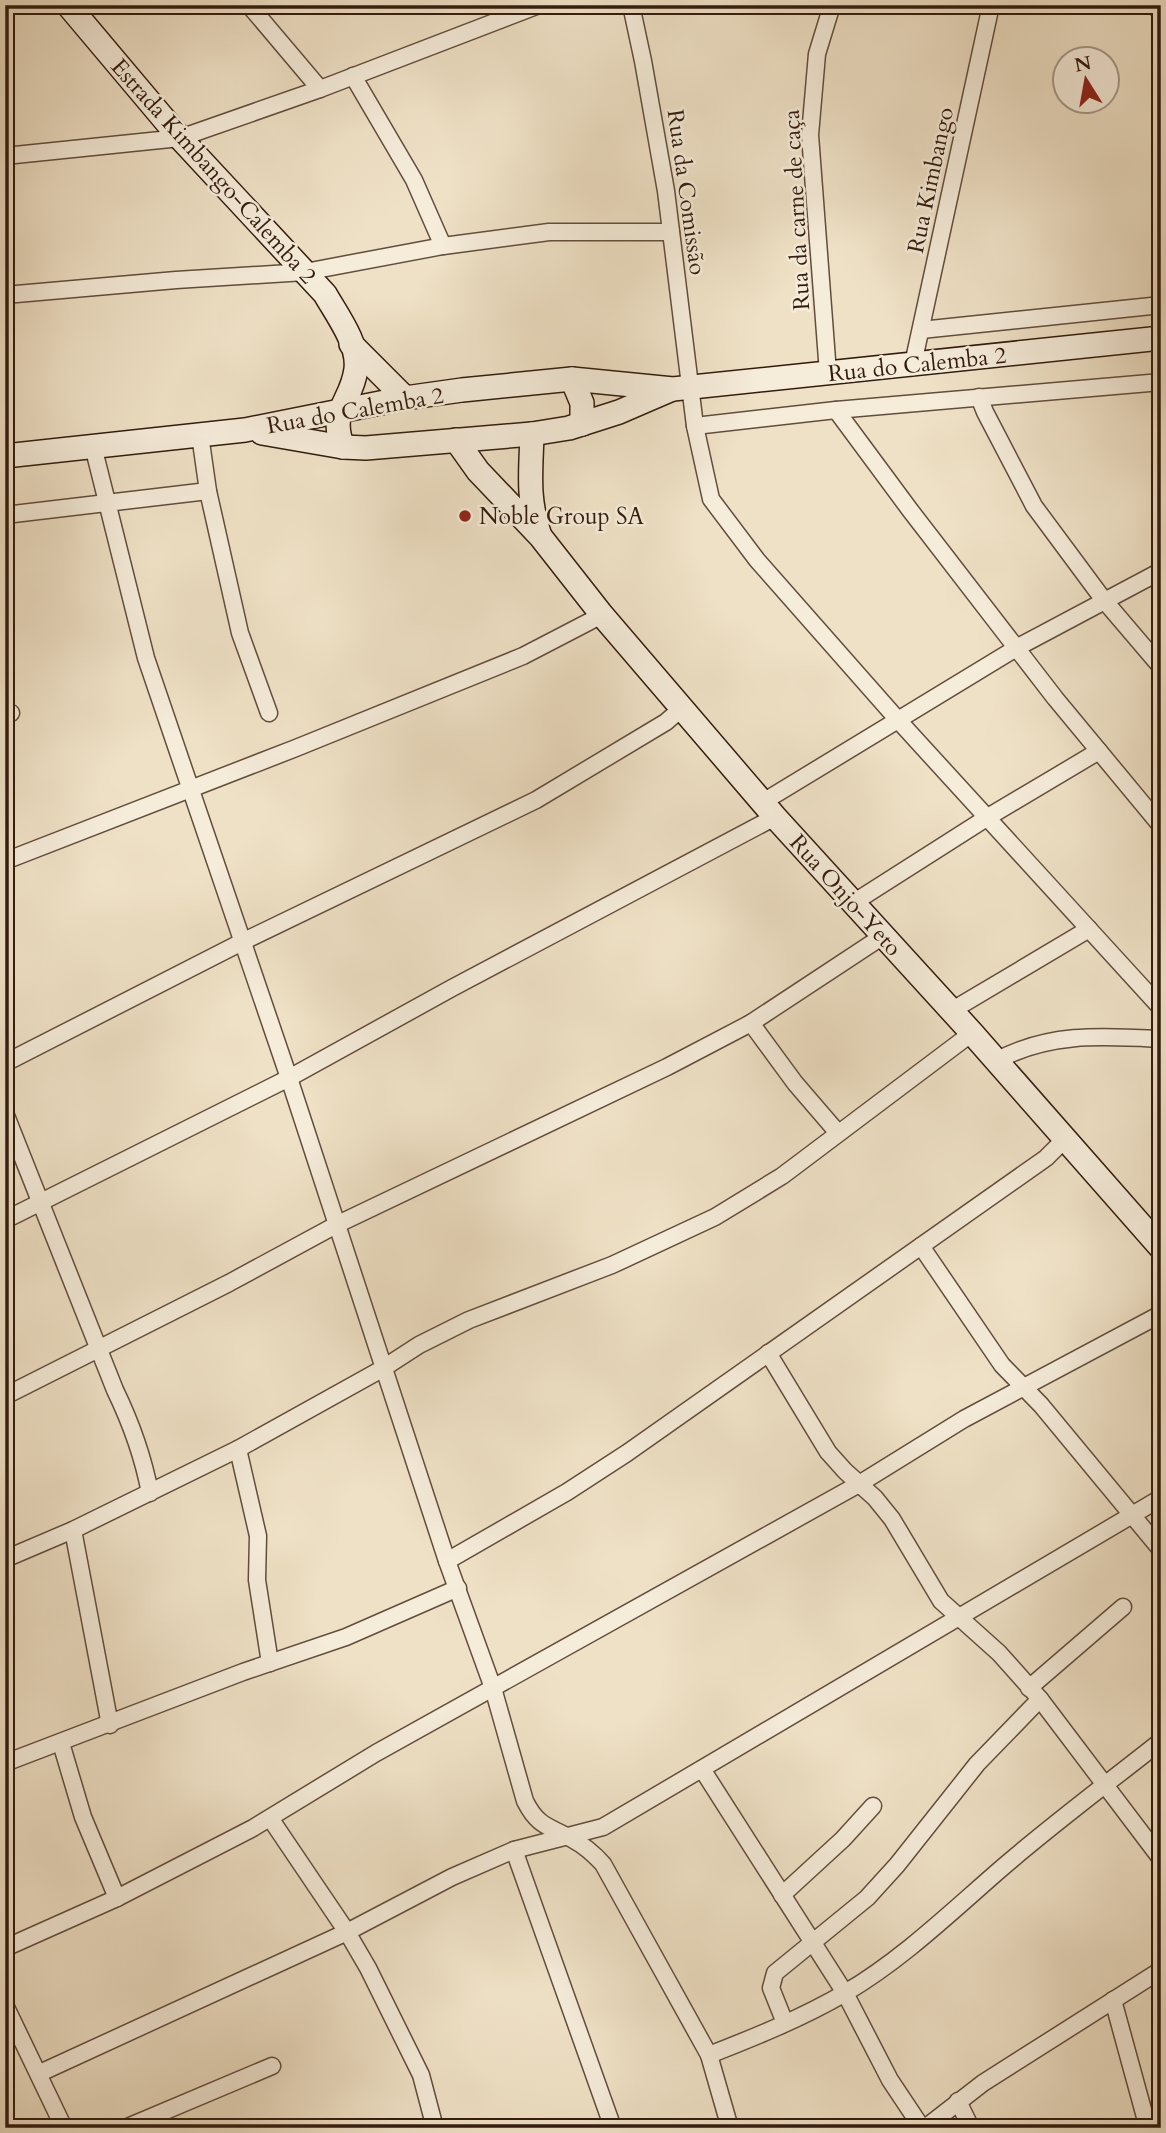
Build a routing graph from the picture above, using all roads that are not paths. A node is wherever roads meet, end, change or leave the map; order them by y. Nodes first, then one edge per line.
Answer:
1 (68, 5) edge
2 (539, 5) edge
3 (631, 5) edge
4 (832, 5) edge
5 (991, 5) edge
6 (1152, 5) edge
7 (255, 6) edge
8 (1161, 11) edge
9 (354, 76) junction
10 (320, 89) junction
11 (180, 138) junction
12 (5, 156) edge
13 (671, 232) junction
14 (443, 246) junction
15 (305, 272) junction
16 (5, 295) edge
17 (1161, 305) edge
18 (921, 330) junction
19 (1161, 338) edge
20 (351, 344) junction
21 (913, 364) junction
22 (828, 373) junction
23 (572, 379) junction
24 (1161, 382) edge
25 (682, 388) junction
26 (979, 397) junction
27 (405, 398) junction
28 (836, 410) junction
29 (338, 413) junction
30 (582, 424) junction
31 (695, 426) junction
32 (246, 430) junction
33 (532, 434) junction
34 (201, 435) junction
35 (456, 440) junction
36 (93, 446) junction
37 (343, 447) junction
38 (5, 456) edge
39 (208, 491) junction
40 (106, 503) junction
41 (5, 515) edge
42 (540, 536) junction
43 (1161, 571) edge
44 (1103, 599) junction
45 (602, 615) junction
46 (1018, 647) junction
47 (1161, 667) edge
48 (682, 708) junction
49 (269, 713) dead end
50 (898, 720) junction
51 (1099, 751) junction
52 (189, 789) junction
53 (769, 810) junction
54 (988, 817) junction
55 (1161, 826) edge
56 (5, 861) edge
57 (853, 903) junction
58 (1089, 929) junction
59 (883, 936) junction
60 (242, 942) junction
61 (1161, 1008) edge
62 (951, 1012) junction
63 (751, 1023) junction
64 (972, 1033) junction
65 (1161, 1039) edge
66 (996, 1061) junction
67 (5, 1063) edge
68 (289, 1078) junction
69 (5, 1113) edge
70 (838, 1133) junction
71 (1065, 1139) junction
72 (42, 1202) junction
73 (5, 1220) edge
74 (336, 1226) junction
75 (921, 1245) junction
76 (1161, 1248) edge
77 (1161, 1314) edge
78 (100, 1347) junction
79 (768, 1353) junction
80 (382, 1369) junction
81 (1022, 1386) junction
82 (5, 1396) edge
83 (238, 1449) junction
84 (859, 1484) junction
85 (150, 1493) junction
86 (1161, 1498) edge
87 (1132, 1516) junction
88 (73, 1530) junction
89 (1161, 1550) edge
90 (5, 1559) edge
91 (447, 1560) junction
92 (458, 1588) junction
93 (1123, 1607) dead end
94 (959, 1618) junction
95 (270, 1663) junction
96 (493, 1688) junction
97 (1034, 1693) junction
98 (110, 1725) junction
99 (1161, 1741) edge
100 (61, 1743) junction
101 (5, 1763) edge
102 (702, 1769) junction
103 (1104, 1786) junction
104 (873, 1806) dead end
105 (270, 1818) junction
106 (569, 1837) junction
107 (514, 1850) junction
108 (1161, 1859) edge
109 (782, 1895) junction
110 (117, 1898) junction
111 (347, 1933) junction
112 (813, 1941) junction
113 (5, 1948) edge
114 (1161, 1970) edge
115 (845, 1993) junction
116 (1113, 2000) junction
117 (5, 2005) edge
118 (785, 2023) junction
119 (709, 2055) junction
120 (272, 2066) dead end
121 (40, 2073) junction
122 (958, 2101) junction
123 (1161, 2110) edge
124 (1147, 2123) edge
125 (64, 2128) edge
126 (125, 2128) edge
127 (435, 2128) edge
128 (614, 2128) edge
129 (730, 2128) edge
130 (924, 2128) edge
131 (971, 2128) edge

1 - 11 main road, Estrada Kimbango-Calemba 2
2 - 9 street
3 - 13 street, Rua da Comissão
4 - 22 street, Rua da carne de caça
5 - 18 street, Rua Kimbango
6 - 8 street
7 - 10 street
9 - 10 street
9 - 14 street
10 - 11 street
11 - 12 street
11 - 15 main road, Estrada Kimbango-Calemba 2
13 - 14 street
13 - 25 street, Rua da Comissão
14 - 15 street
15 - 16 street
15 - 20 main road, Estrada Kimbango-Calemba 2
17 - 18 street
18 - 21 street, Rua Kimbango
19 - 21 main road, Rua do Calemba 2
20 - 27 main road
20 - 29 main road
21 - 22 main road, Rua do Calemba 2
22 - 25 main road, Rua do Calemba 2
23 - 25 main road, Rua do Calemba 2
23 - 27 main road, Rua do Calemba 2
23 - 30 main road
24 - 26 street
25 - 30 main road, Rua do Calemba 2
25 - 31 street, Rua da Comissão
26 - 28 street
26 - 44 street
27 - 29 main road, Rua do Calemba 2
28 - 31 street
28 - 46 street
29 - 32 main road, Rua do Calemba 2
29 - 37 main road
30 - 33 main road, Rua do Calemba 2
31 - 50 street, Rua da Comissão
32 - 34 main road, Rua do Calemba 2
32 - 37 main road, Rua do Calemba 2
33 - 35 main road, Rua do Calemba 2
33 - 42 main road
34 - 36 main road, Rua do Calemba 2
34 - 39 street
35 - 37 main road, Rua do Calemba 2
35 - 42 main road, Rua Onjo-Yeto
36 - 38 main road, Rua do Calemba 2
36 - 40 street
39 - 40 street
39 - 49 street
40 - 41 street
40 - 52 street
42 - 45 main road, Rua Onjo-Yeto
43 - 44 street
44 - 46 street
44 - 47 street
45 - 48 main road, Rua Onjo-Yeto
45 - 52 street
46 - 50 street
46 - 51 street
48 - 53 main road, Rua Onjo-Yeto
48 - 60 street
50 - 53 street
50 - 54 street, Rua da Comissão
51 - 54 street
51 - 55 street
52 - 56 street
52 - 60 street
53 - 57 main road, Rua Onjo-Yeto
53 - 68 street
54 - 57 street
54 - 58 street, Rua da Comissão
57 - 59 main road, Rua Onjo-Yeto
58 - 61 street, Rua da Comissão
58 - 62 street
59 - 62 main road, Rua Onjo-Yeto
59 - 63 street
60 - 67 street
60 - 68 street
62 - 64 main road, Rua Onjo-Yeto
63 - 70 street
63 - 74 street
64 - 66 main road, Rua Onjo-Yeto
64 - 70 street
65 - 66 street
66 - 71 main road, Rua Onjo-Yeto
68 - 72 street
68 - 74 street
69 - 72 street
70 - 80 street
71 - 75 street
71 - 76 main road, Rua Onjo-Yeto
72 - 73 street
72 - 78 street
74 - 78 street
74 - 80 street
75 - 79 street
75 - 81 street
77 - 81 street
78 - 82 street
78 - 85 street
79 - 84 street
79 - 91 street
80 - 83 street
80 - 91 street
81 - 84 street
81 - 87 street
83 - 85 street
83 - 95 street
84 - 94 street
84 - 96 street
85 - 88 street
86 - 87 street
87 - 89 street
87 - 94 street
88 - 90 street
88 - 98 street
91 - 92 street
92 - 95 street
92 - 96 street
93 - 97 street
94 - 97 street
94 - 102 street
95 - 98 street
96 - 105 street
96 - 106 street
97 - 103 street
97 - 112 street
98 - 100 street
99 - 103 street
100 - 101 street
100 - 110 street
102 - 106 street
102 - 109 street
103 - 108 street
103 - 115 street
104 - 109 street
105 - 110 street
105 - 111 street
106 - 107 street
106 - 119 street
107 - 111 street
107 - 128 street
109 - 112 street
110 - 113 street
111 - 121 street
111 - 127 street
112 - 115 street
112 - 118 street
114 - 116 street
115 - 118 street
115 - 130 street
116 - 122 street
116 - 124 street
117 - 121 street
118 - 119 street
119 - 129 street
120 - 126 street
121 - 125 street
122 - 130 street
122 - 131 street
123 - 124 street

